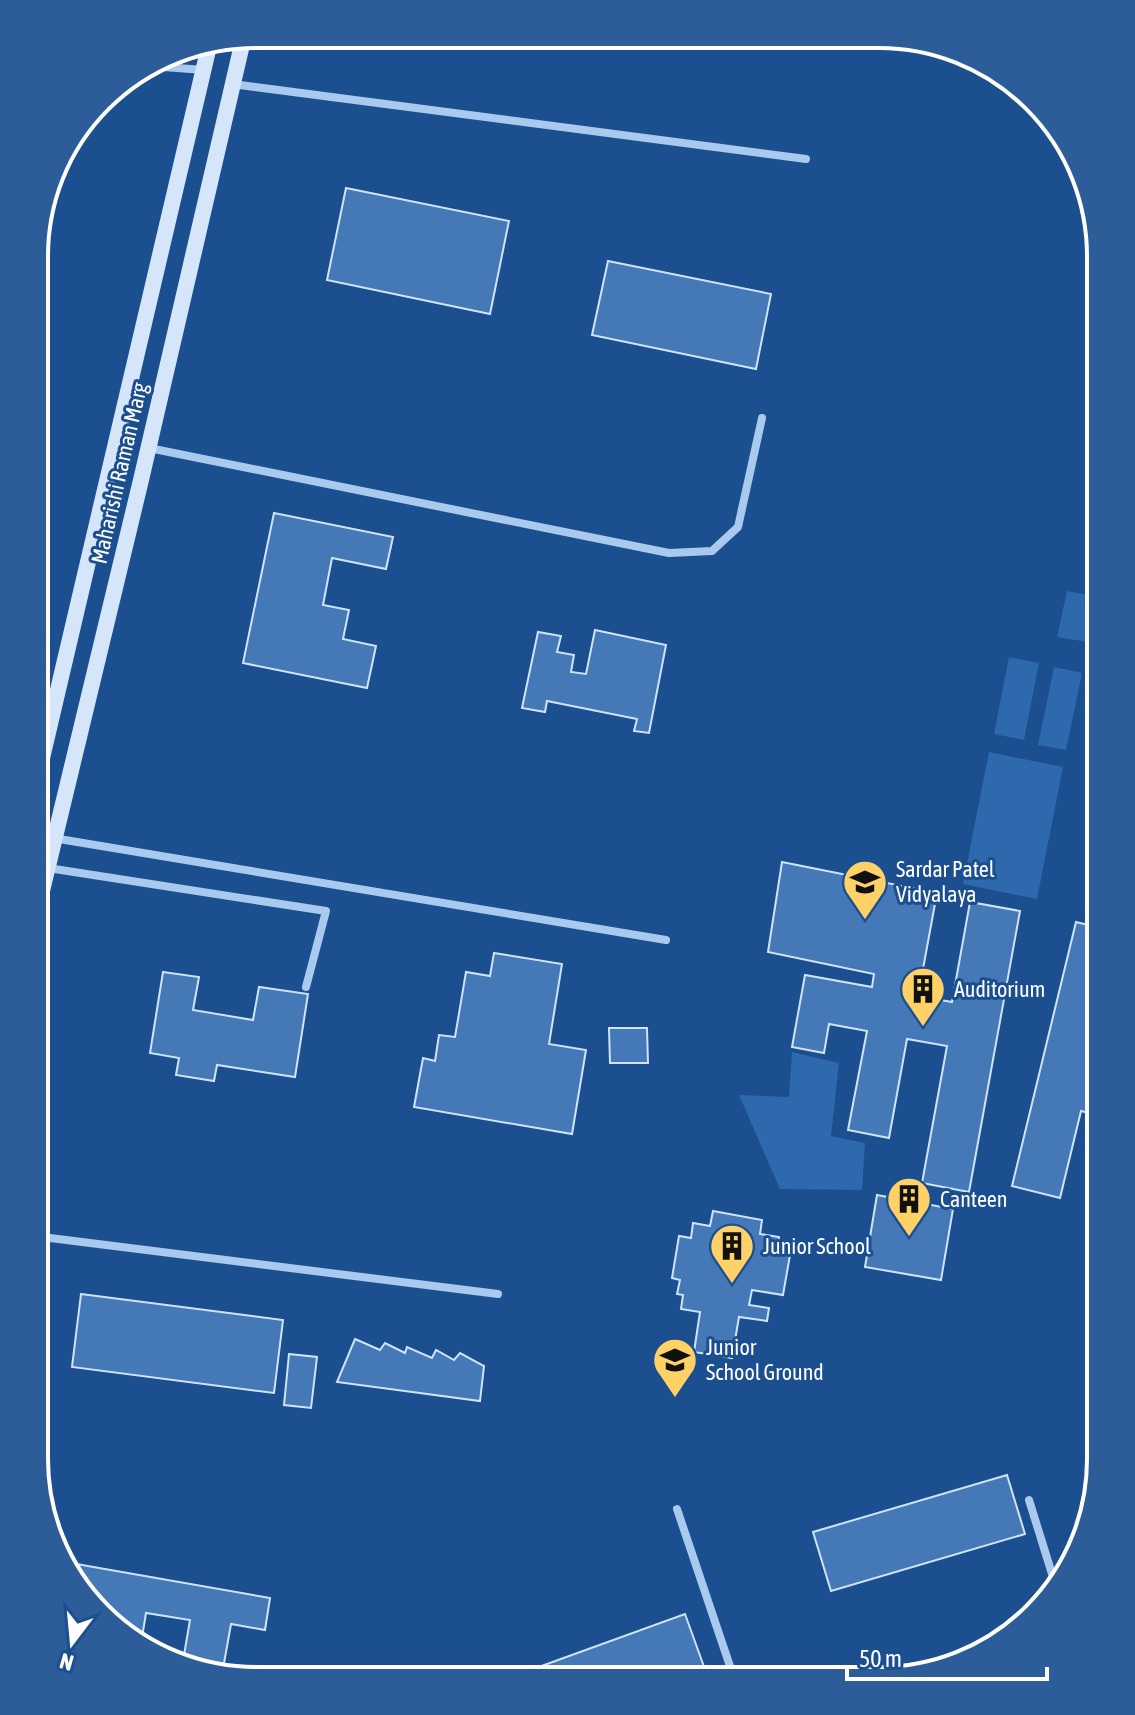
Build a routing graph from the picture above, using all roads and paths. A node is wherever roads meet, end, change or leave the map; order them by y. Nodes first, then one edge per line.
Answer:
1 (241, 48) edge
2 (207, 54) edge
3 (168, 67) edge
4 (204, 70) junction
5 (232, 84) junction
6 (806, 159) dead end
7 (762, 418) dead end
8 (149, 448) junction
9 (48, 733) edge
10 (48, 838) edge
11 (54, 839) junction
12 (48, 864) edge
13 (48, 868) edge
14 (666, 940) dead end
15 (306, 987) dead end
16 (48, 1238) edge
17 (498, 1294) dead end
18 (1029, 1500) dead end
19 (677, 1509) dead end
20 (1052, 1574) edge
21 (730, 1667) edge

1 - 5 main road, Maharishi Raman Marg
2 - 4 main road, Maharishi Raman Marg
3 - 4 street
4 - 9 main road, Maharishi Raman Marg
5 - 6 street
5 - 8 main road, Maharishi Raman Marg
7 - 8 street
8 - 11 main road, Maharishi Raman Marg
10 - 11 street
11 - 12 main road, Maharishi Raman Marg
11 - 14 street
13 - 15 street
16 - 17 street
18 - 20 street
19 - 21 street

